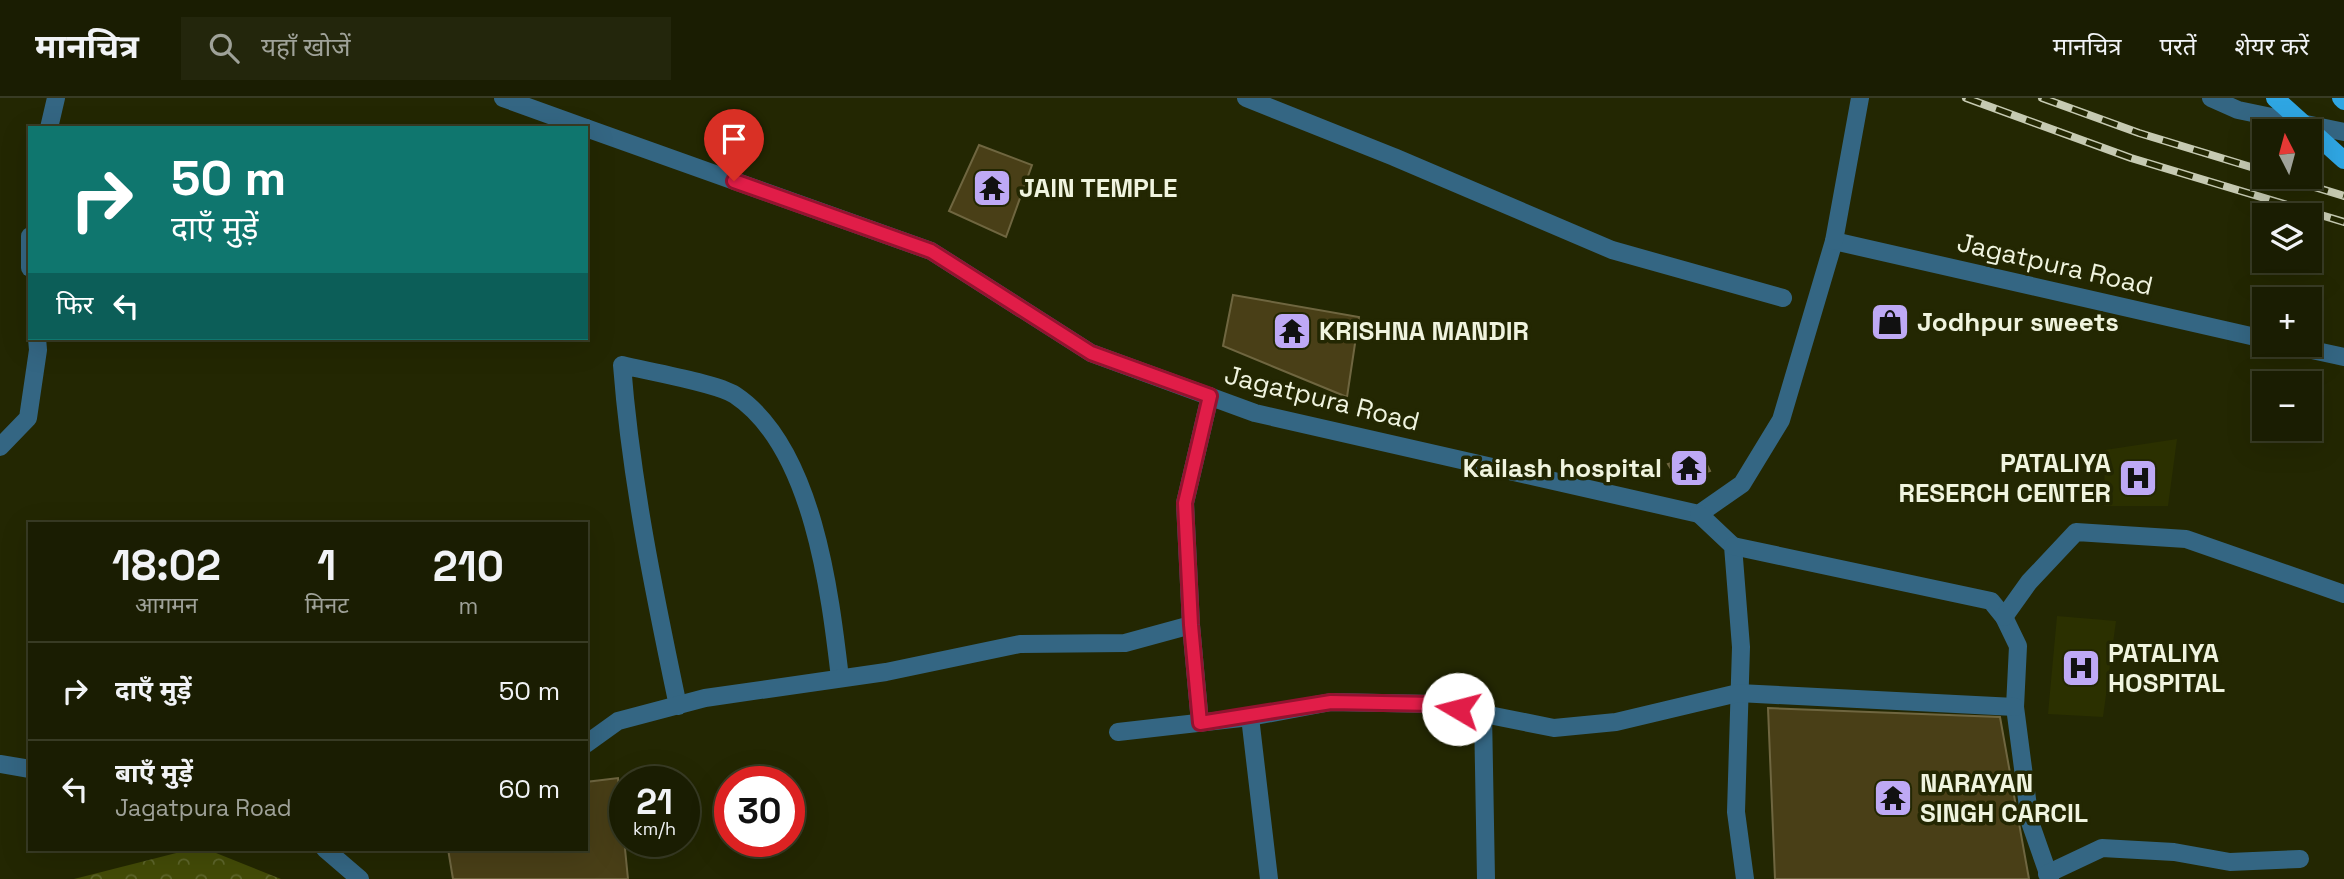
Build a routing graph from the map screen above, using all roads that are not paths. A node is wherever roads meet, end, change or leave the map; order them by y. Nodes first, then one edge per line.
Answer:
1 (56, 98) edge
2 (503, 98) edge
3 (1246, 98) edge
4 (1860, 98) edge
5 (2211, 98) edge
6 (2275, 98) edge
7 (49, 126) edge
8 (580, 126) edge
9 (588, 129) edge
10 (2344, 132) edge
11 (2344, 160) edge
12 (1834, 241) junction
13 (1783, 298) dead end
14 (2252, 336) edge
15 (37, 340) edge
16 (2322, 353) edge
17 (2344, 358) edge
18 (1210, 396) junction
19 (0, 447) edge
20 (1699, 514) junction
21 (1733, 547) junction
22 (2344, 594) edge
23 (2004, 617) junction
24 (1191, 625) junction
25 (840, 678) junction
26 (1738, 693) junction
27 (678, 706) junction
28 (2015, 707) junction
29 (1483, 713) junction
30 (1250, 717) junction
31 (1200, 723) junction
32 (1118, 732) dead end
33 (588, 743) edge
34 (0, 764) edge
35 (28, 769) edge
36 (327, 851) edge
37 (2300, 859) dead end
38 (2049, 876) edge
39 (360, 879) edge
40 (1269, 879) edge
41 (1486, 879) edge
42 (1745, 879) edge

1 - 7 street
2 - 8 street, Jagatpura Road
3 - 13 street
4 - 12 street
5 - 10 street
6 - 11 main road, bridge
9 - 18 street, Jagatpura Road
12 - 14 street, Jagatpura Road
12 - 20 street
15 - 19 street
16 - 17 street
18 - 20 street, Jagatpura Road
18 - 24 street
20 - 21 street
21 - 23 street
21 - 26 street
22 - 23 street
23 - 28 street
24 - 25 street
24 - 31 street
25 - 27 street
25 - 27 street
26 - 28 street
26 - 29 street
26 - 42 street
27 - 33 street
28 - 38 street
29 - 30 street
29 - 41 street
30 - 31 street
30 - 40 street
31 - 32 street
34 - 35 street
36 - 39 street
37 - 38 street

